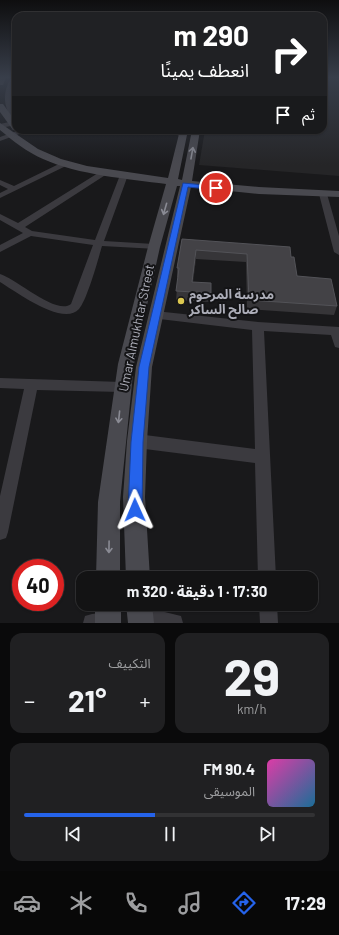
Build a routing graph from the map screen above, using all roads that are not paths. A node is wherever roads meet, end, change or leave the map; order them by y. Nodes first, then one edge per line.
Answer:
1 (1, 107) edge
2 (12, 122) edge
3 (0, 126) edge
4 (12, 127) edge
5 (12, 130) edge
6 (21, 134) edge
7 (25, 134) edge
8 (188, 134) edge
9 (0, 139) edge
10 (66, 164) junction
11 (106, 172) junction
12 (124, 175) junction
13 (180, 181) junction
14 (0, 182) edge
15 (339, 187) edge
16 (14, 189) junction
17 (323, 194) junction
18 (339, 194) edge
19 (0, 196) edge
20 (0, 216) edge
21 (18, 227) junction
22 (30, 233) junction
23 (99, 243) junction
24 (154, 247) junction
25 (0, 249) edge
26 (339, 252) edge
27 (0, 277) edge
28 (155, 315) junction
29 (258, 326) junction
30 (338, 331) edge
31 (339, 344) edge
32 (2, 382) edge
33 (32, 384) junction
34 (122, 388) junction
35 (137, 442) junction
36 (262, 457) junction
37 (0, 532) edge
38 (108, 571) edge
39 (138, 571) edge
40 (267, 571) edge
41 (268, 611) edge
42 (140, 614) edge
43 (174, 623) edge
44 (269, 623) edge

1 - 2 street
3 - 4 street
5 - 9 street
6 - 10 street
7 - 13 street
8 - 13 street, Umar Almukhtar Street
10 - 11 street
10 - 16 street
11 - 12 street
11 - 21 street
12 - 13 street
12 - 23 street
13 - 15 street
13 - 17 street
13 -> 24 street, Umar Almukhtar Street
13 - 28 street, Umar Almukhtar Street
14 - 16 street
16 - 19 street
17 - 18 street
17 - 26 street
20 - 21 street
21 - 22 street
22 - 23 street
22 - 25 street
23 - 24 street
23 - 27 street
24 - 34 street, Umar Almukhtar Street
28 - 29 street
28 - 35 street, Umar Almukhtar Street
29 - 30 street
29 - 36 street
30 - 31 street
32 - 33 street
33 - 34 street
33 - 37 street
34 -> 38 street, Umar Almukhtar Street
35 - 36 street
35 - 39 street, Umar Almukhtar Street
36 - 40 street
41 - 44 street
42 - 43 street

